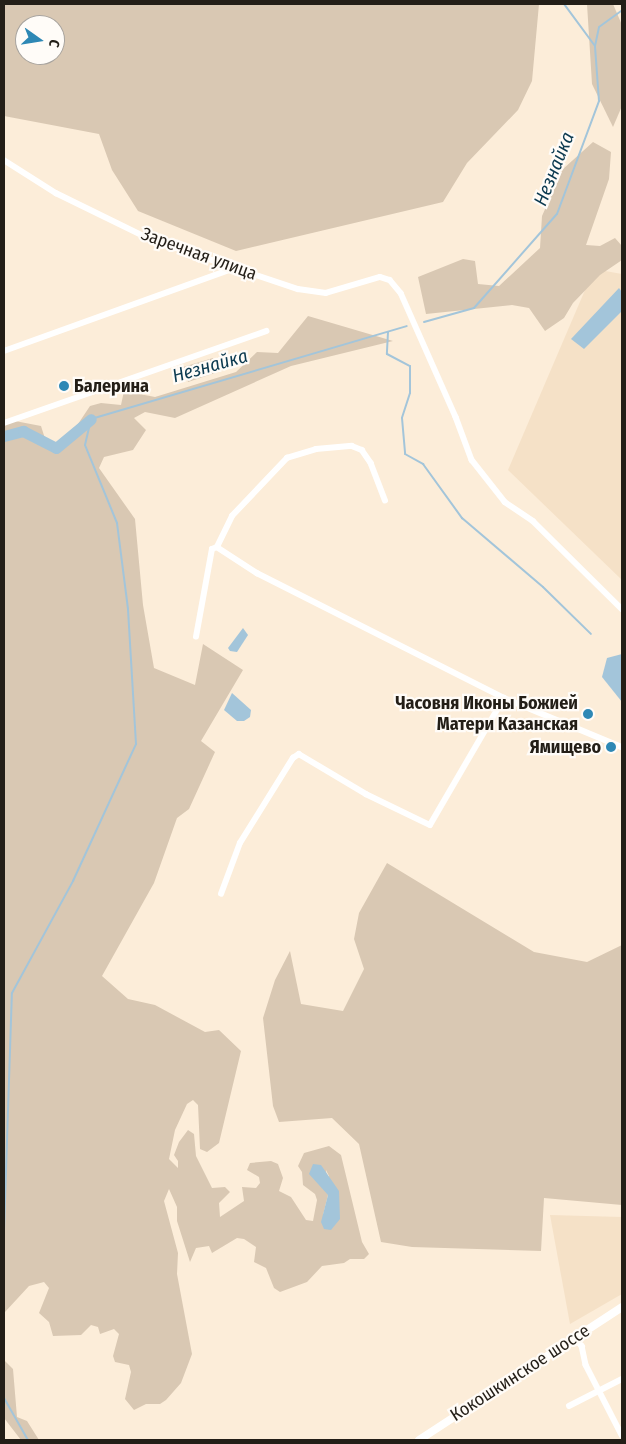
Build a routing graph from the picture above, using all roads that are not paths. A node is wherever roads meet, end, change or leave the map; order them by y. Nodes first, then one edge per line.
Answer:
1 (4, 160) edge
2 (235, 268) junction
3 (266, 331) dead end
4 (4, 351) edge
5 (4, 423) edge
6 (385, 500) dead end
7 (217, 547) junction
8 (622, 609) edge
9 (196, 637) dead end
10 (504, 698) junction
11 (622, 747) edge
12 (221, 894) dead end
13 (622, 1307) edge
14 (575, 1338) junction
15 (622, 1379) edge
16 (599, 1390) junction
17 (569, 1406) dead end
18 (622, 1435) edge
19 (418, 1440) edge

1 - 2 street, Заречная улица
2 - 4 street
2 - 8 street, Заречная улица
3 - 5 street
6 - 7 street
7 - 9 street
7 - 10 street
10 - 11 street
10 - 12 street
13 - 14 main road, Кокошкинское шоссе
14 - 16 street
14 - 19 main road, Кокошкинское шоссе
15 - 16 street
16 - 17 street
16 - 18 street

